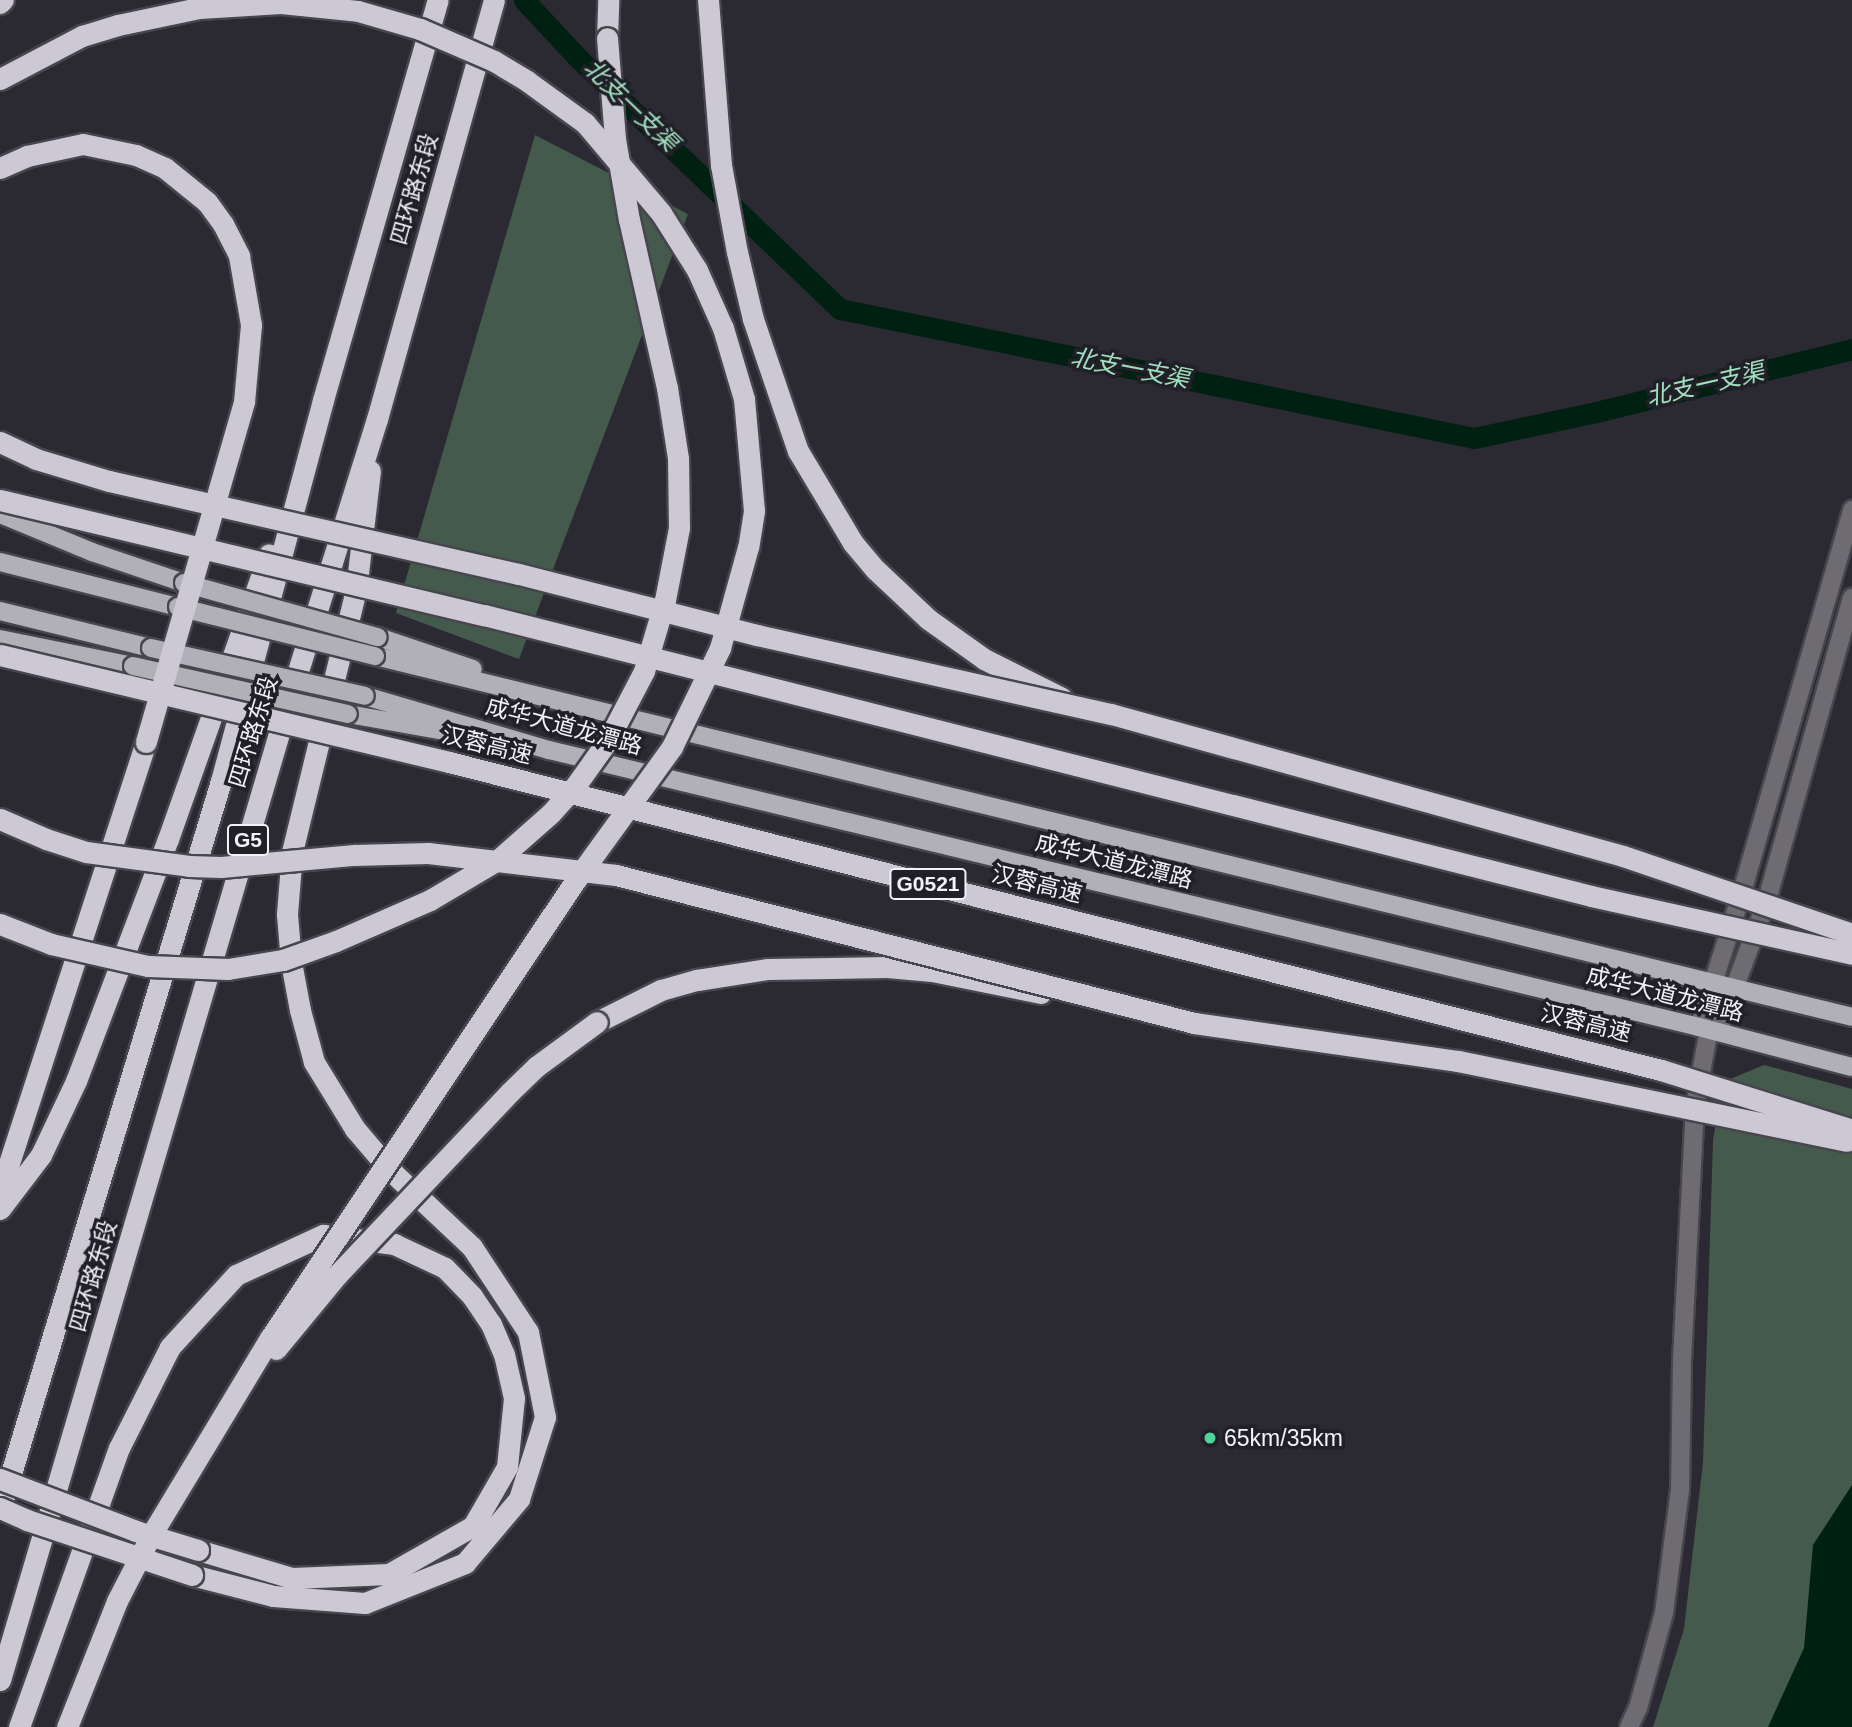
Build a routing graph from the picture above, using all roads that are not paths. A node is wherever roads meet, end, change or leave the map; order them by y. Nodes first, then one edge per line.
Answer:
1 (438, 0) edge
2 (494, 0) edge
3 (608, 0) edge
4 (708, 0) edge
5 (0, 79) edge
6 (0, 168) edge
7 (323, 400) junction
8 (377, 419) junction
9 (0, 442) edge
10 (0, 500) edge
11 (1852, 510) edge
12 (0, 514) edge
13 (0, 562) edge
14 (1852, 598) edge
15 (0, 611) edge
16 (0, 639) edge
17 (0, 655) edge
18 (576, 704) junction
19 (1111, 714) junction
20 (549, 750) junction
21 (0, 819) edge
22 (0, 924) edge
23 (1852, 934) edge
24 (1852, 954) edge
25 (1711, 985) junction
26 (1736, 989) junction
27 (1852, 1017) edge
28 (1194, 1023) junction
29 (1709, 1029) junction
30 (1852, 1067) edge
31 (1852, 1130) edge
32 (1852, 1142) edge
33 (0, 1191) edge
34 (0, 1209) edge
35 (188, 1478) junction
36 (0, 1479) edge
37 (0, 1509) edge
38 (0, 1680) edge
39 (19, 1727) edge
40 (67, 1727) edge
41 (1629, 1727) edge

1 - 7 highway, 四环路东段 / G5
2 - 8 highway, 四环路东段 / G5
3 - 22 highway, bridge
4 - 19 highway, bridge
5 - 35 highway, bridge
6 - 33 highway, bridge
7 - 34 highway
7 - 37 highway, 四环路东段 / G5
8 - 37 highway, bridge
8 - 38 highway, 四环路东段 / G5
9 - 19 highway, bridge
10 - 24 highway, bridge
11 - 25 street
12 - 18 main road, bridge
13 - 18 main road, 成华大道龙潭路, bridge
14 - 26 street
15 - 20 main road, 成华大道龙潭路, bridge
16 - 20 main road, bridge
17 - 31 highway, 汉蓉高速 / G0521, bridge
18 - 25 main road, 成华大道龙潭路
19 - 23 highway, bridge
20 - 29 main road, 成华大道龙潭路
21 - 28 highway, bridge
25 - 26 main road, 成华大道龙潭路
25 - 29 street
26 - 27 main road, 成华大道龙潭路
26 - 29 street
28 - 32 highway, bridge
28 - 35 highway, bridge
29 - 30 main road, 成华大道龙潭路
29 - 41 street
35 - 40 highway, bridge
36 - 39 highway, bridge

